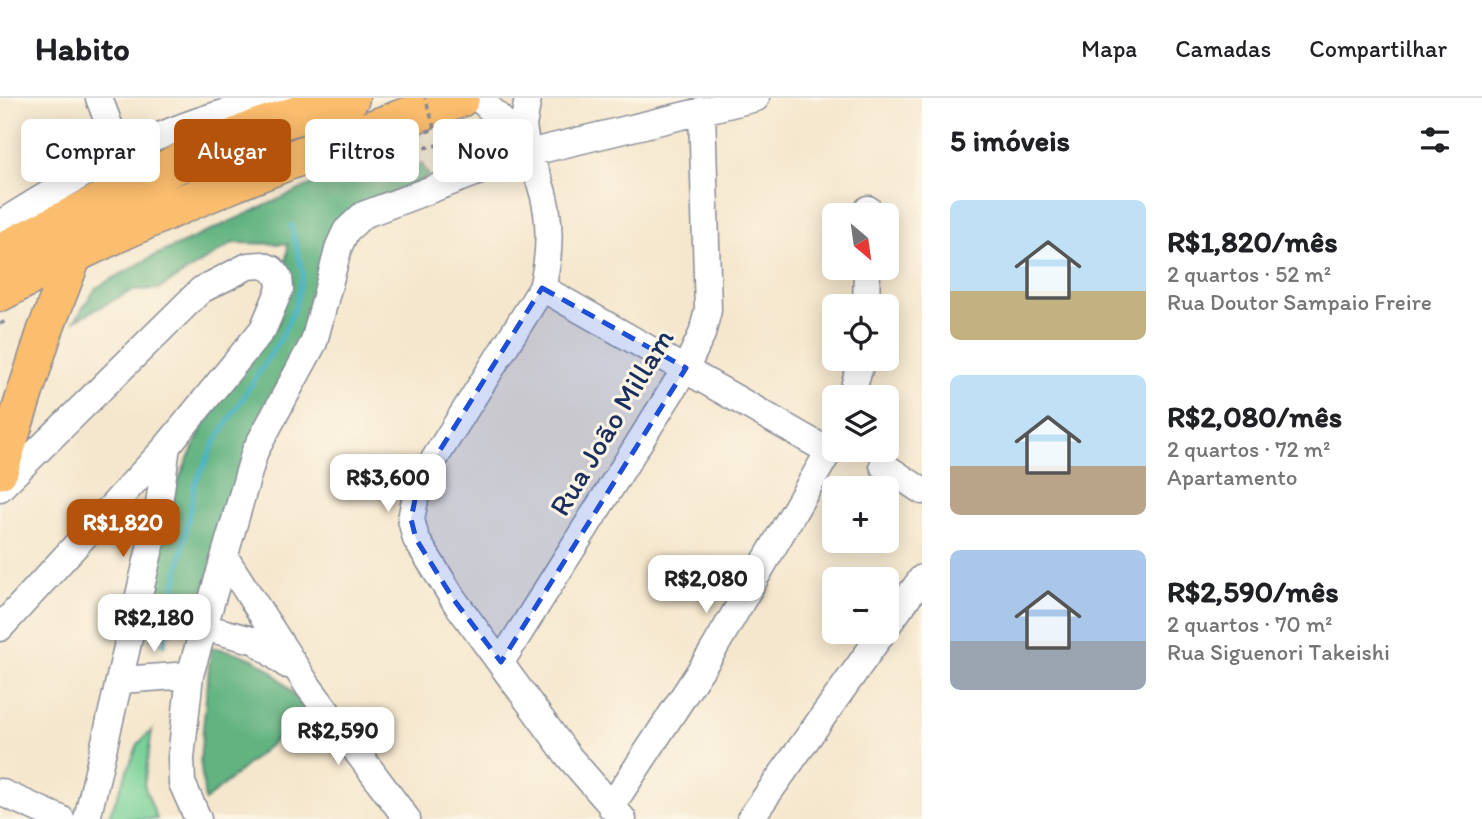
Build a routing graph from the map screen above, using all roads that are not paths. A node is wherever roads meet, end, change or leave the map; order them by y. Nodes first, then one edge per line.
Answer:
1 (99, 98) edge
2 (460, 98) edge
3 (478, 98) edge
4 (528, 98) edge
5 (756, 98) edge
6 (348, 99) edge
7 (233, 104) edge
8 (702, 110) junction
9 (107, 119) edge
10 (502, 119) edge
11 (524, 119) edge
12 (160, 137) edge
13 (533, 152) edge
14 (533, 166) edge
15 (74, 182) edge
16 (446, 182) edge
17 (0, 223) edge
18 (74, 256) junction
19 (5, 276) edge
20 (542, 288) junction
21 (45, 331) junction
22 (686, 368) junction
23 (822, 442) edge
24 (167, 446) junction
25 (823, 462) edge
26 (883, 465) dead end
27 (0, 471) edge
28 (0, 488) edge
29 (922, 491) edge
30 (226, 559) junction
31 (922, 578) edge
32 (899, 610) edge
33 (203, 627) junction
34 (0, 628) edge
35 (874, 644) edge
36 (501, 662) junction
37 (190, 675) junction
38 (121, 680) junction
39 (308, 686) junction
40 (0, 792) edge
41 (617, 813) edge
42 (61, 819) edge
43 (87, 819) edge
44 (198, 819) edge
45 (407, 819) edge
46 (750, 819) edge

1 - 9 street
2 - 18 highway
3 - 10 street
4 - 11 street
5 - 8 street
6 - 7 street
6 - 19 highway
7 - 12 street
8 - 13 street
8 - 22 street, Rua João Millam
14 - 20 street
15 - 17 street
16 - 30 street
18 - 19 highway
18 - 21 main road
19 - 21 main road
20 - 22 street
20 - 36 street
21 - 27 main road
22 - 23 street
22 - 36 street, Rua João Millam
24 - 28 street
24 - 34 street
24 - 38 street
25 - 41 street
26 - 29 street
30 - 33 street
30 - 39 street
31 - 32 street
33 - 37 street
33 - 39 street
35 - 46 street
36 - 41 street
37 - 38 street
37 - 44 street
38 - 43 street
39 - 45 street
40 - 42 street

